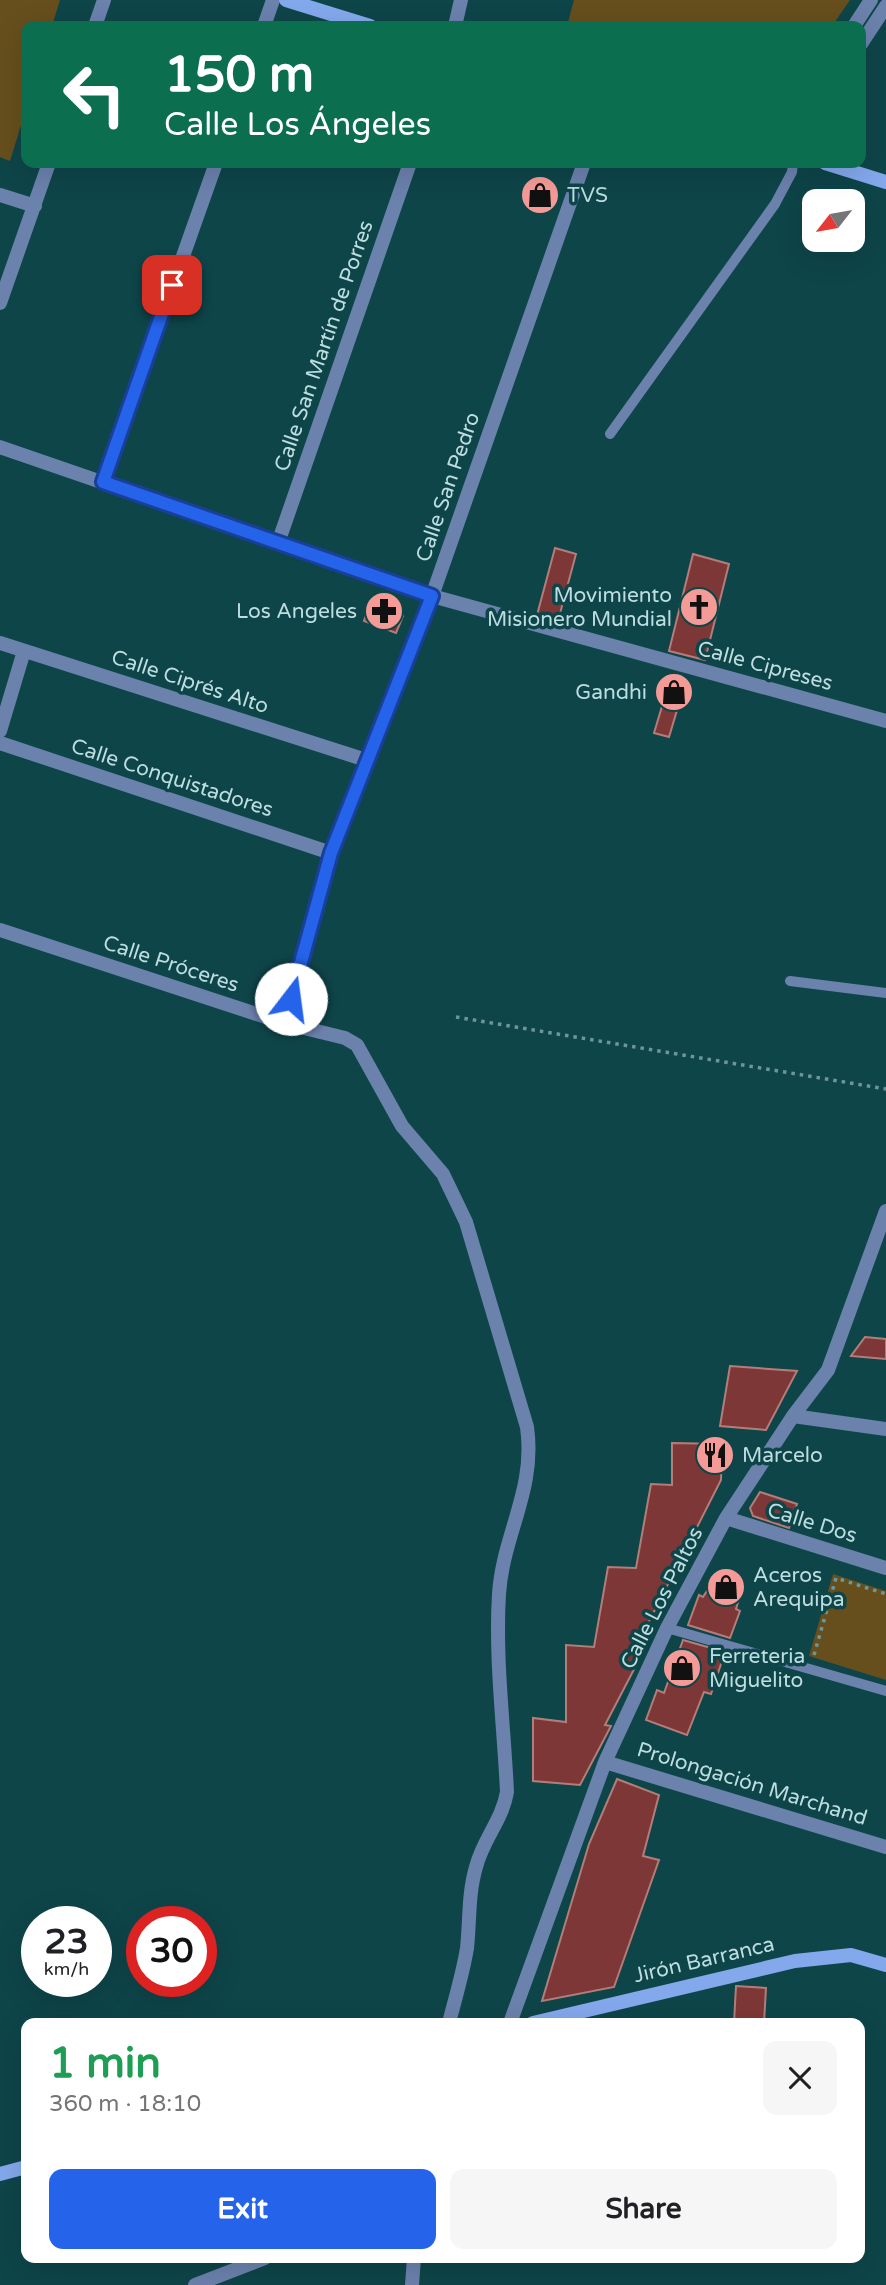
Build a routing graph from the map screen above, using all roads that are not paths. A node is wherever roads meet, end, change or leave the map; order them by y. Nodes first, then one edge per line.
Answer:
1 (104, 0) edge
2 (273, 0) edge
3 (286, 0) edge
4 (461, 0) edge
5 (871, 0) edge
6 (886, 6) edge
7 (97, 21) edge
8 (266, 21) edge
9 (354, 21) edge
10 (456, 21) edge
11 (857, 21) edge
12 (866, 36) edge
13 (47, 168) edge
14 (214, 168) edge
15 (408, 168) edge
16 (582, 168) edge
17 (792, 168) edge
18 (840, 168) edge
19 (886, 183) edge
20 (0, 195) edge
21 (35, 206) junction
22 (0, 303) edge
23 (610, 433) dead end
24 (0, 447) edge
25 (103, 482) junction
26 (278, 543) junction
27 (432, 596) junction
28 (0, 643) edge
29 (24, 651) junction
30 (886, 721) edge
31 (0, 731) edge
32 (0, 743) edge
33 (366, 760) junction
34 (331, 853) junction
35 (0, 929) edge
36 (790, 981) dead end
37 (886, 993) edge
38 (284, 1023) junction
39 (886, 1210) edge
40 (793, 1416) junction
41 (886, 1429) edge
42 (726, 1518) junction
43 (886, 1568) edge
44 (667, 1628) junction
45 (886, 1691) edge
46 (605, 1762) junction
47 (886, 1847) edge
48 (886, 1965) edge
49 (450, 2018) edge
50 (512, 2018) edge
51 (554, 2018) edge
52 (21, 2168) edge
53 (0, 2174) edge
54 (252, 2263) edge
55 (414, 2263) edge
56 (195, 2285) edge
57 (412, 2285) edge

1 - 7 street
2 - 8 street
3 - 9 street
4 - 10 street
5 - 11 street
6 - 12 street
13 - 21 street
14 - 25 street
15 - 26 street, Calle San Martín de Porres
16 - 27 street, Calle San Pedro
17 - 23 lane
18 - 19 street
20 - 21 street
21 - 22 street
24 - 25 street, Calle Cipreses
25 - 26 street, Calle Cipreses
26 - 27 street, Calle Cipreses
27 - 30 street, Calle Cipreses
27 - 33 street, Calle San Pedro
28 - 29 street, Calle Ciprés Alto
29 - 31 street
29 - 33 street, Calle Ciprés Alto
32 - 34 street, Calle Conquistadores
33 - 34 street, Calle San Pedro
34 - 38 street, Calle San Pedro
35 - 38 street, Calle Próceres
36 - 37 lane
38 - 49 street, Calle Próceres
39 - 40 street, Calle Los Paltos
40 - 41 street
40 - 42 street, Calle Los Paltos
42 - 43 street, Calle Dos
42 - 44 street, Calle Los Paltos
44 - 45 lane
44 - 46 street, Calle Los Paltos
46 - 47 street, Prolongación Marchand
46 - 50 street, Calle Los Paltos
48 - 51 street, Jirón Barranca
52 - 53 street
54 - 56 street
55 - 57 street

